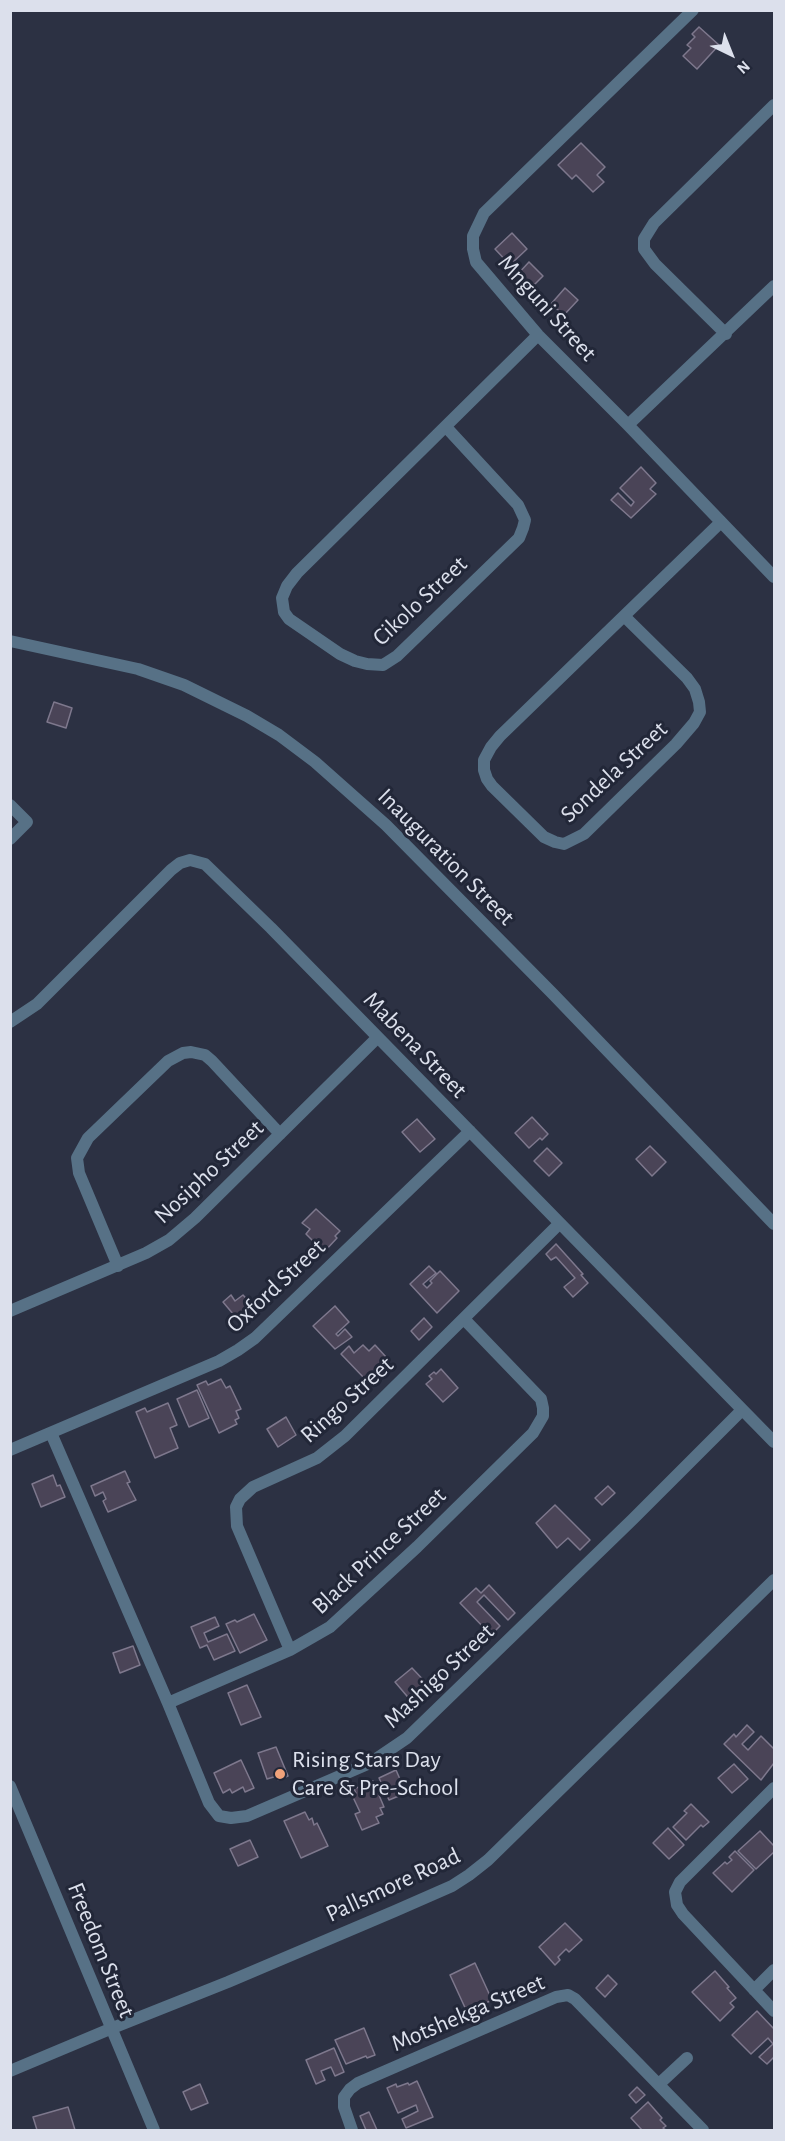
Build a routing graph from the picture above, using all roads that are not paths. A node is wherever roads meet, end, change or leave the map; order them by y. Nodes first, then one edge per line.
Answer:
1 (693, 10) edge
2 (774, 105) edge
3 (774, 286) edge
4 (726, 334) junction
5 (538, 335) junction
6 (628, 425) junction
7 (446, 427) junction
8 (721, 522) junction
9 (774, 577) edge
10 (624, 616) junction
11 (10, 641) edge
12 (10, 805) edge
13 (10, 839) edge
14 (10, 1023) edge
15 (377, 1038) junction
16 (470, 1131) junction
17 (280, 1134) junction
18 (559, 1224) junction
19 (774, 1224) edge
20 (118, 1266) junction
21 (10, 1311) edge
22 (464, 1319) junction
23 (742, 1410) junction
24 (51, 1433) junction
25 (774, 1442) edge
26 (10, 1450) edge
27 (774, 1580) edge
28 (290, 1650) junction
29 (168, 1703) junction
30 (10, 1786) edge
31 (774, 1788) edge
32 (774, 1970) edge
33 (754, 1990) junction
34 (774, 2011) edge
35 (110, 2029) junction
36 (687, 2058) dead end
37 (10, 2071) edge
38 (659, 2084) junction
39 (154, 2130) edge
40 (352, 2130) edge
41 (703, 2130) edge

1 - 5 street, Mnguni Street
2 - 4 street
3 - 4 street
4 - 6 street
5 - 6 street, Mnguni Street
5 - 7 street, Cikolo Street
6 - 8 street, Mnguni Street
7 - 7 street, Cikolo Street
8 - 9 street, Mnguni Street
8 - 10 street, Sondela Street
10 - 10 street, Sondela Street
11 - 19 street, Inauguration Street
12 - 13 street
14 - 15 street, Mabena Street
15 - 16 street, Mabena Street
15 - 17 street, Nosipho Street
16 - 18 street, Mabena Street
16 - 24 street, Oxford Street
17 - 20 street, Nosipho Street
17 - 20 street
18 - 22 street, Ringo Street
18 - 23 street, Mabena Street
20 - 21 street, Nosipho Street
22 - 28 street, Ringo Street
22 - 28 street, Black Prince Street
23 - 25 street, Mabena Street
23 - 29 street, Mashigo Street
24 - 26 street, Oxford Street
24 - 29 street, Mashigo Street
27 - 35 street, Pallsmore Road
28 - 29 street, Black Prince Street
30 - 35 street, Freedom Street
31 - 33 street
32 - 33 street
33 - 34 street
35 - 37 street, Pallsmore Road
35 - 39 street, Freedom Street
36 - 38 street
38 - 40 street, Motshekga Street
38 - 41 street, Motshekga Street

